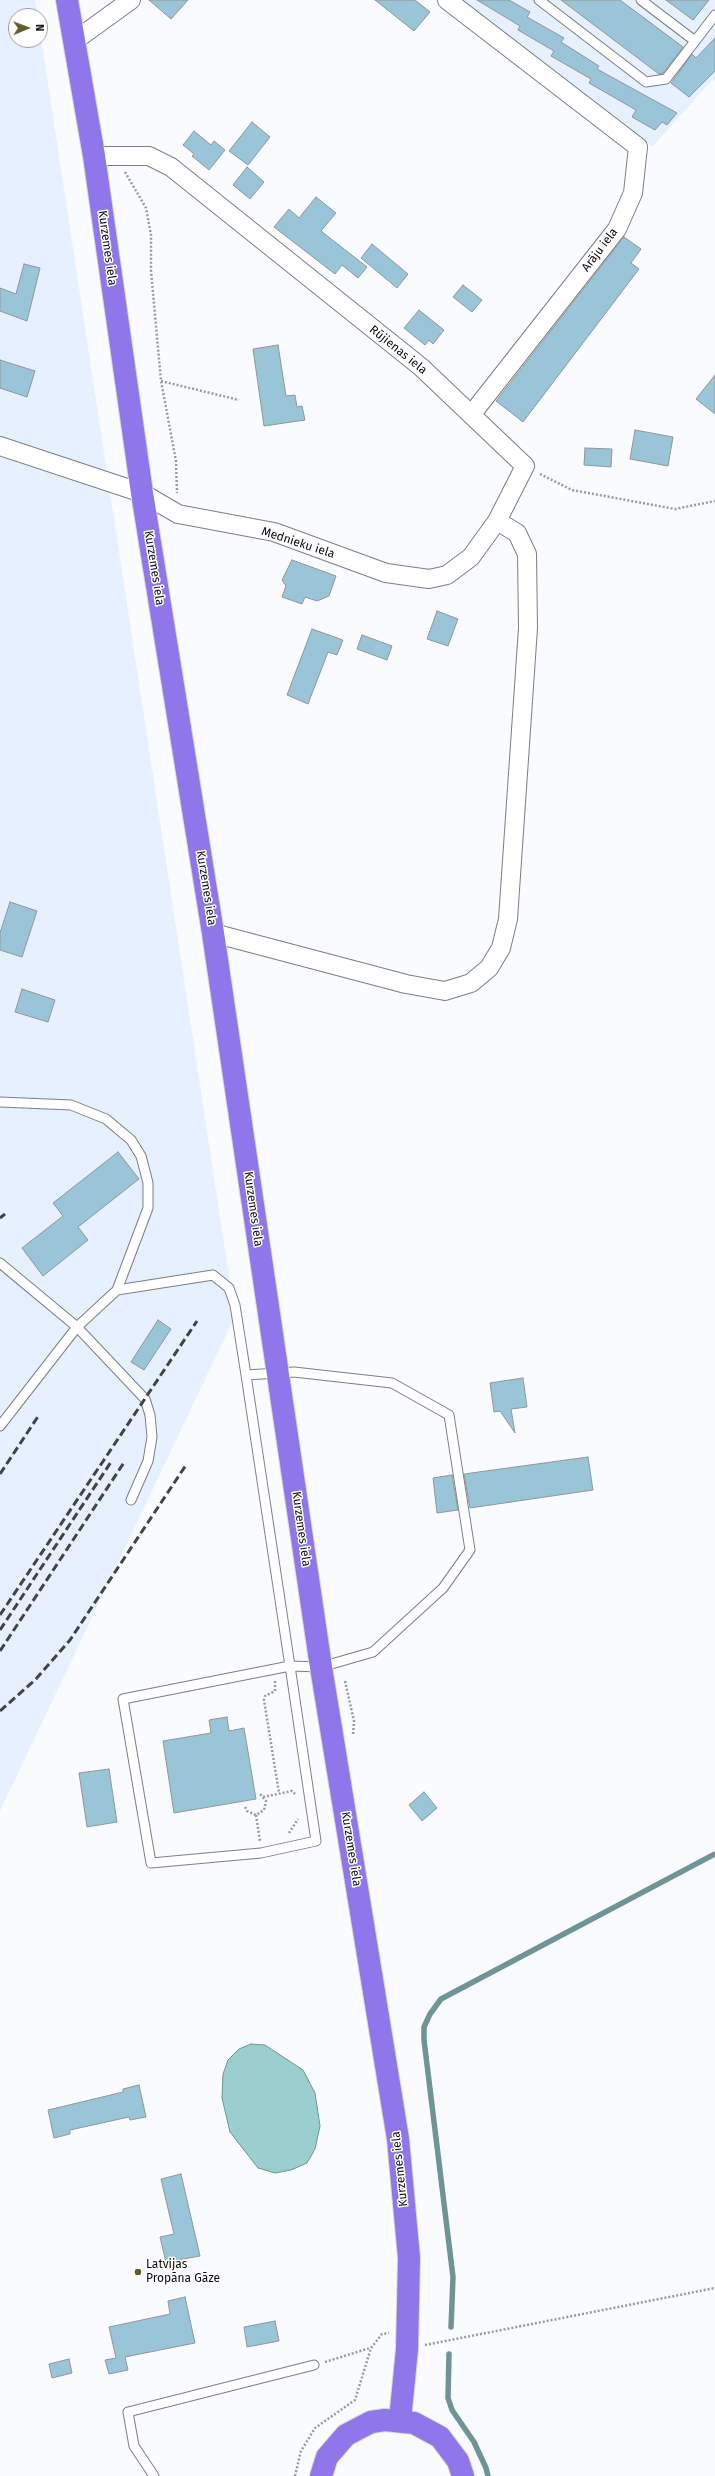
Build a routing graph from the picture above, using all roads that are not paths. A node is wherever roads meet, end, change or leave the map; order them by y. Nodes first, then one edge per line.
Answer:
1 (67, 0) edge
2 (131, 0) edge
3 (447, 0) edge
4 (539, 0) edge
5 (641, 0) edge
6 (715, 15) edge
7 (695, 41) junction
8 (73, 42) junction
9 (94, 156) junction
10 (471, 415) junction
11 (0, 446) edge
12 (525, 466) joint
13 (142, 493) junction
14 (497, 521) junction
15 (213, 933) junction
16 (0, 1102) edge
17 (0, 1263) edge
18 (117, 1290) junction
19 (77, 1327) junction
20 (277, 1372) junction
21 (246, 1375) junction
22 (0, 1426) edge
23 (131, 1500) dead end
24 (290, 1666) junction
25 (321, 1667) junction
26 (314, 2365) road end
27 (400, 2420) junction
28 (154, 2476) edge
29 (321, 2476) edge
30 (463, 2476) edge

1 - 8 highway, Kurzemes iela
2 - 8 street
3 - 10 street, Arāju iela
4 - 7 lane
5 - 7 lane
6 - 7 lane
8 - 9 highway, Kurzemes iela
9 - 10 street, Rūjienas iela
9 - 13 highway, Kurzemes iela
10 - 12 street, Rūjienas iela
11 - 13 street, Mednieku iela
12 - 14 street, Mednieku iela
13 - 14 street, Mednieku iela
13 - 15 highway, Kurzemes iela
14 - 15 street
15 - 20 highway, Kurzemes iela
16 - 18 lane
17 - 19 lane
18 - 19 lane
18 - 21 lane
19 - 22 lane
19 - 23 lane
20 - 21 lane
20 - 25 highway, Kurzemes iela
20 - 25 lane
21 - 24 lane
24 - 24 lane
24 - 25 lane
25 - 27 highway, Kurzemes iela
26 - 28 lane
27 - 29 highway
27 - 30 highway

